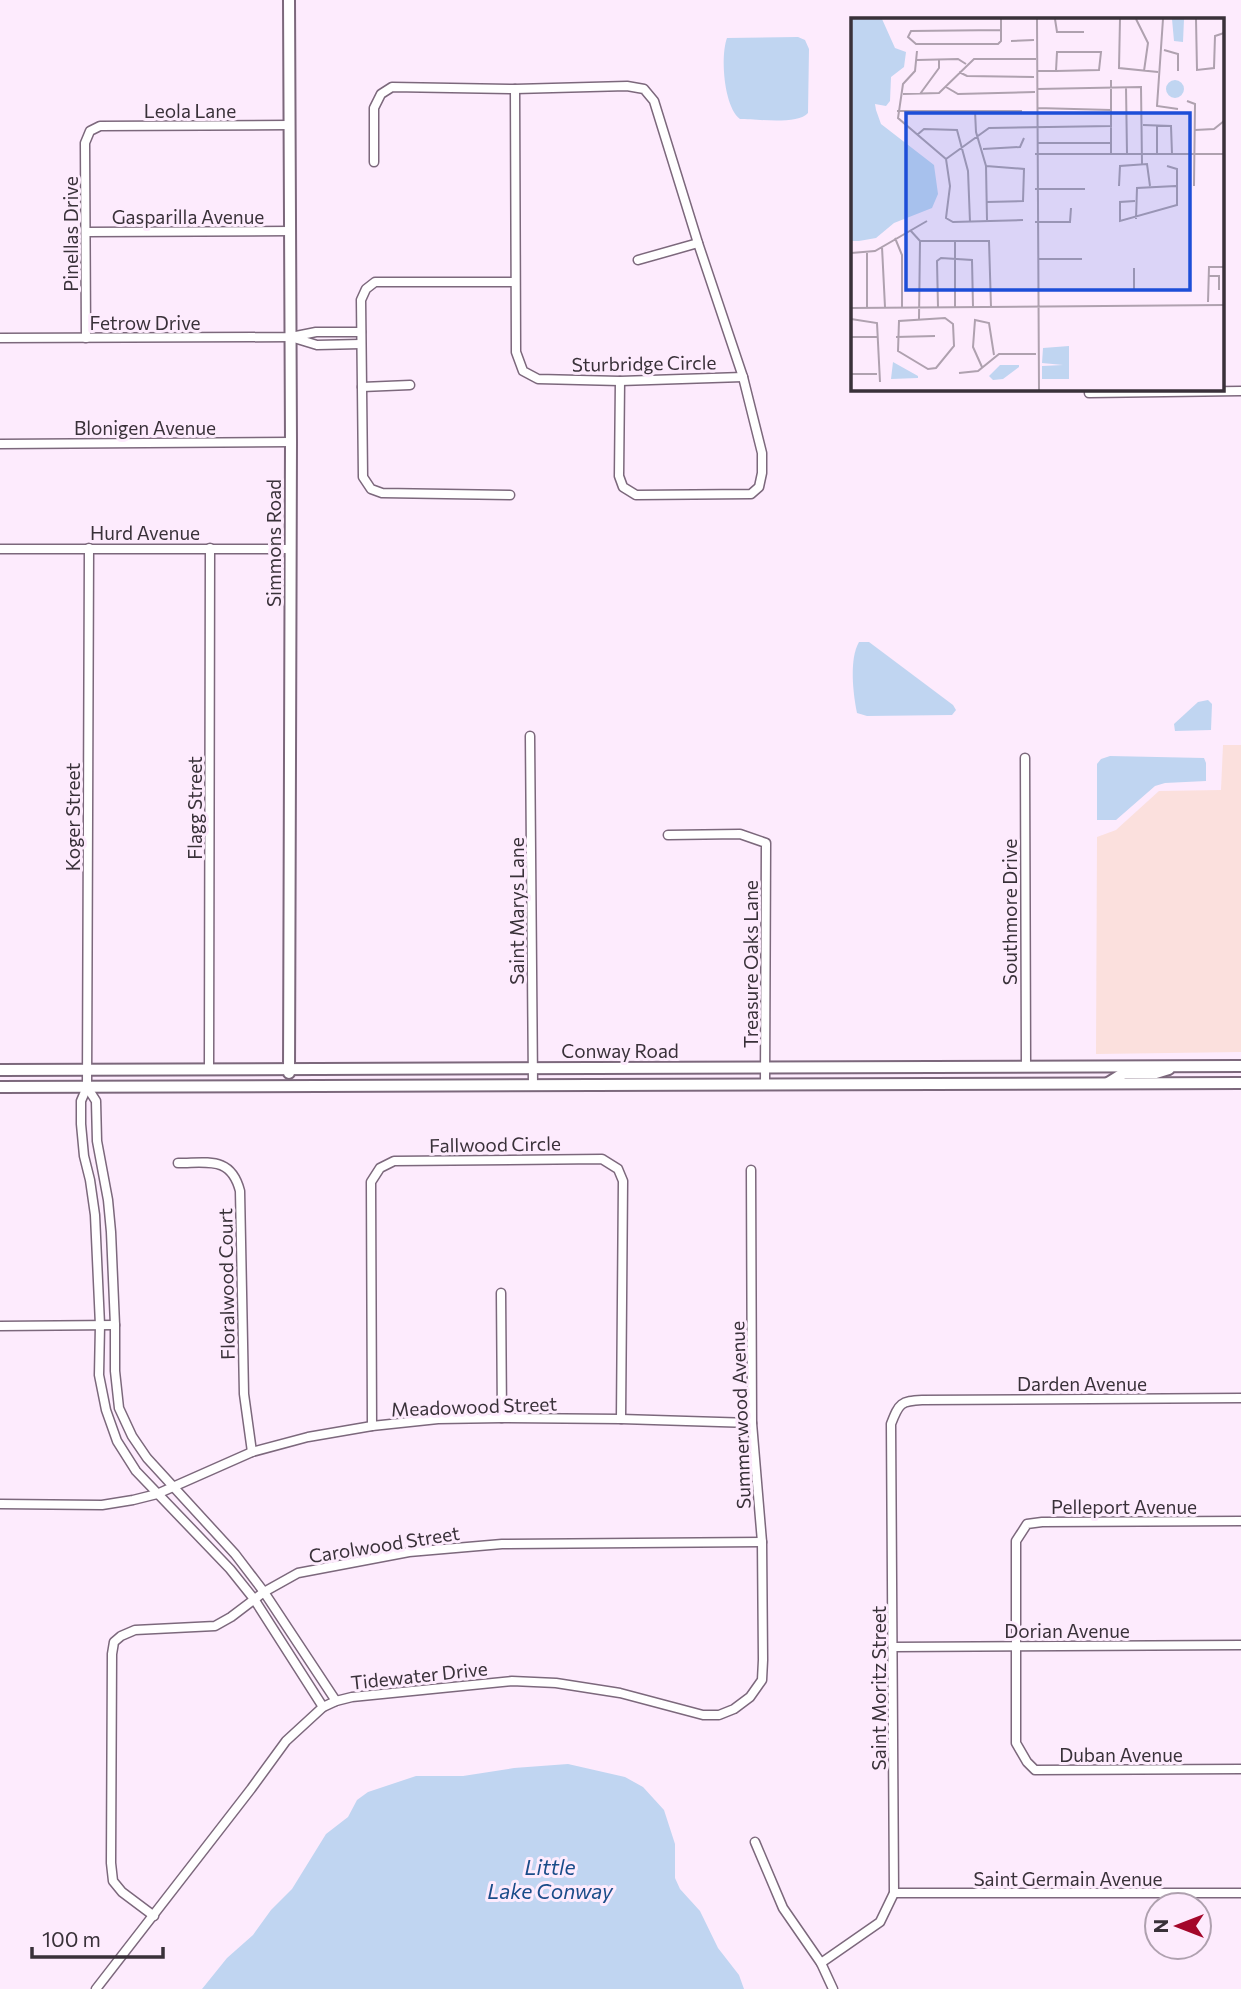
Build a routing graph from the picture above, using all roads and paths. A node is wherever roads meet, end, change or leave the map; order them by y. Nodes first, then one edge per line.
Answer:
1 (289, 0) edge
2 (515, 89) junction
3 (290, 125) junction
4 (90, 131) joint
5 (374, 162) dead end
6 (291, 231) junction
7 (86, 232) junction
8 (698, 243) junction
9 (638, 260) dead end
10 (515, 282) junction
11 (361, 332) junction
12 (291, 337) junction
13 (0, 338) edge
14 (86, 338) junction
15 (361, 344) junction
16 (743, 377) junction
17 (620, 381) junction
18 (410, 385) dead end
19 (362, 387) junction
20 (1241, 391) edge
21 (1089, 393) dead end
22 (291, 442) junction
23 (0, 443) edge
24 (510, 495) dead end
25 (89, 548) junction
26 (211, 548) junction
27 (291, 548) junction
28 (0, 549) edge
29 (530, 736) dead end
30 (1025, 758) dead end
31 (668, 835) dead end
32 (1178, 1065) junction
33 (1026, 1066) junction
34 (1109, 1066) junction
35 (1241, 1066) edge
36 (765, 1067) junction
37 (929, 1067) junction
38 (289, 1068) junction
39 (533, 1068) junction
40 (88, 1069) junction
41 (209, 1069) junction
42 (0, 1070) edge
43 (1241, 1083) edge
44 (925, 1084) junction
45 (944, 1084) junction
46 (1023, 1084) junction
47 (1107, 1084) junction
48 (533, 1085) junction
49 (765, 1085) junction
50 (289, 1086) junction
51 (0, 1087) edge
52 (88, 1087) junction
53 (178, 1163) dead end
54 (751, 1170) dead end
55 (501, 1293) dead end
56 (100, 1325) junction
57 (116, 1325) junction
58 (0, 1326) edge
59 (1241, 1398) edge
60 (922, 1400) joint
61 (502, 1418) junction
62 (621, 1419) junction
63 (752, 1423) junction
64 (372, 1426) junction
65 (252, 1452) junction
66 (172, 1487) junction
67 (157, 1494) junction
68 (0, 1504) edge
69 (1241, 1521) edge
70 (762, 1542) junction
71 (264, 1592) junction
72 (254, 1599) junction
73 (1241, 1645) edge
74 (894, 1647) junction
75 (1017, 1647) junction
76 (763, 1660) joint
77 (336, 1701) junction
78 (323, 1707) junction
79 (1241, 1769) edge
80 (755, 1842) dead end
81 (894, 1893) junction
82 (1241, 1893) edge
83 (154, 1916) junction
84 (821, 1963) junction
85 (96, 1989) edge
86 (833, 1989) edge

1 - 3 main road, Simmons Road
2 - 5 street
2 - 8 street, Sturbridge Circle
2 - 10 street, Sturbridge Circle
3 - 4 street, Leola Lane
3 - 6 main road, Simmons Road
4 - 7 street, Pinellas Drive
6 - 7 street, Gasparilla Avenue
6 - 12 main road, Simmons Road
7 - 14 street, Pinellas Drive
8 - 9 street
8 - 16 street, Sturbridge Circle
10 - 11 street
10 - 17 street, Sturbridge Circle
11 - 12 street
11 - 15 street
12 - 14 street, Fetrow Drive
12 - 15 street
12 - 22 main road, Simmons Road
13 - 14 street, Fetrow Drive
15 - 19 street
16 - 17 street, Sturbridge Circle
16 - 17 street
18 - 19 street
19 - 24 street
20 - 21 street
22 - 23 street, Blonigen Avenue
22 - 27 main road, Simmons Road
25 - 26 street, Hurd Avenue
25 - 28 street, Hurd Avenue
25 - 40 street, Koger Street
26 - 27 street, Hurd Avenue
26 - 41 street, Flagg Street
27 - 38 main road, Simmons Road
29 - 39 street, Saint Marys Lane
30 - 33 street, Southmore Drive
31 - 36 street, Treasure Oaks Lane
32 - 34 main road, Conway Road
32 - 35 main road, Conway Road
32 - 47 main road
33 - 34 main road, Conway Road
33 - 37 main road, Conway Road
34 - 46 main road
36 - 37 main road, Conway Road
36 - 39 main road, Conway Road
36 - 49 street, Treasure Oaks Lane
37 - 44 street
37 - 45 street
38 - 39 main road, Conway Road
38 - 41 main road, Conway Road
38 - 50 main road, Simmons Road
39 - 48 street, Saint Marys Lane
40 - 41 main road, Conway Road
40 - 42 main road, Conway Road
40 - 52 street, Koger Street
43 - 47 main road, Conway Road
44 - 45 main road, Conway Road
44 - 49 main road, Conway Road
45 - 46 main road, Conway Road
46 - 47 main road, Conway Road
48 - 49 main road, Conway Road
48 - 50 main road, Conway Road
50 - 52 main road, Conway Road
51 - 52 main road, Conway Road
52 - 56 street
52 - 57 street
53 - 65 street, Floralwood Court
54 - 63 street, Summerwood Avenue
55 - 61 street
56 - 57 street
56 - 58 street
56 - 67 street
57 - 66 street
59 - 60 street, Darden Avenue
60 - 74 street, Saint Moritz Street
61 - 62 street, Meadowood Street
61 - 64 street, Meadowood Street
62 - 63 street, Meadowood Street
62 - 64 street, Fallwood Circle
63 - 70 street, Summerwood Avenue
64 - 65 street, Meadowood Street
65 - 66 street, Meadowood Street
66 - 67 street, Meadowood Street
66 - 71 street
67 - 68 street, Meadowood Street
67 - 72 street
69 - 75 street, Pelleport Avenue
70 - 71 street, Carolwood Street
70 - 76 street, Summerwood Avenue
71 - 72 street, Carolwood Street
71 - 77 street
72 - 78 street
72 - 83 street, Carolwood Street
73 - 75 street, Dorian Avenue
74 - 75 street, Dorian Avenue
74 - 81 street, Saint Moritz Street
75 - 79 street, Duban Avenue
76 - 77 street, Tidewater Drive
77 - 78 street, Tidewater Drive
78 - 83 street, Tidewater Drive
80 - 84 street
81 - 82 street, Saint Germain Avenue
81 - 84 street, Saint Moritz Street
83 - 85 street, Tidewater Drive
84 - 86 street

